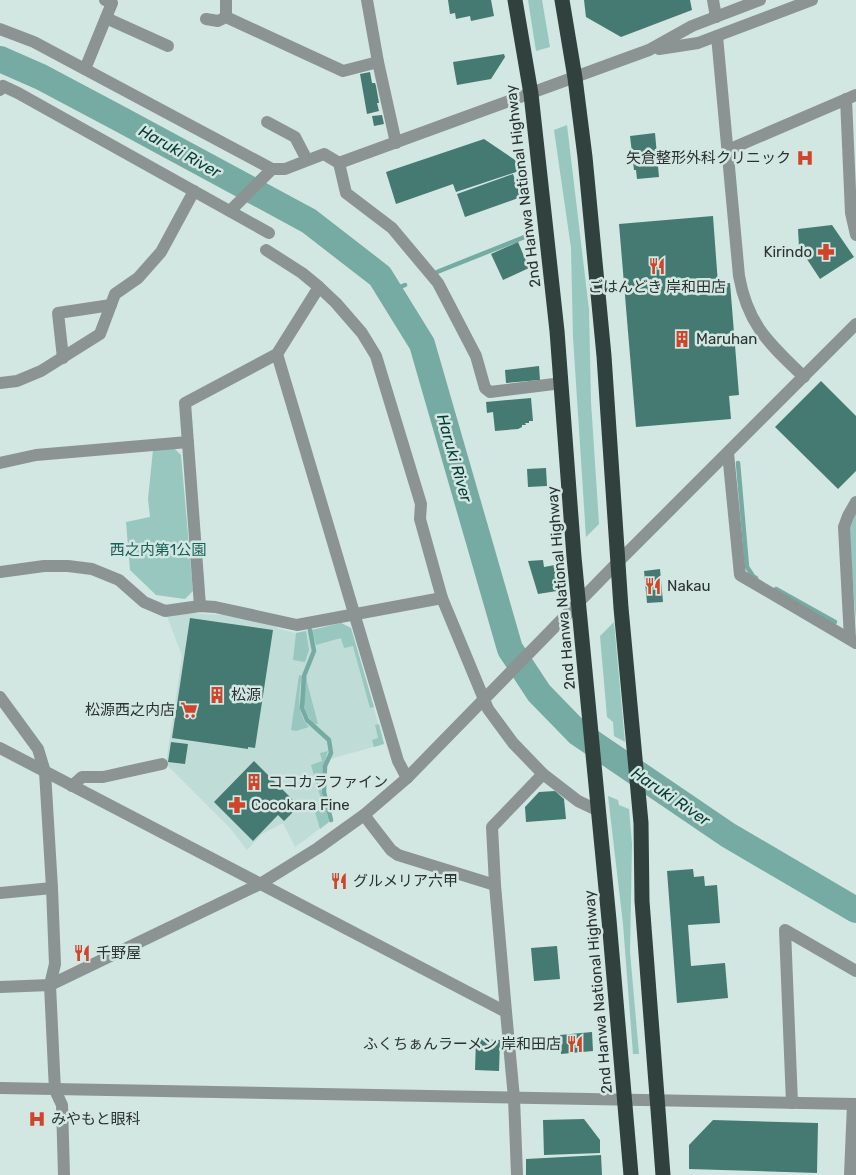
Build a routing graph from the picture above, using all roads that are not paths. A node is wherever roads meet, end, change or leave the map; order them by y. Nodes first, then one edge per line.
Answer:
1 (105, 0) edge
2 (226, 0) edge
3 (367, 0) edge
4 (515, 0) edge
5 (562, 0) edge
6 (713, 0) edge
7 (760, 0) edge
8 (812, 0) edge
9 (226, 17) junction
10 (716, 17) junction
11 (106, 18) junction
12 (206, 19) dead end
13 (0, 29) edge
14 (717, 36) junction
15 (168, 46) dead end
16 (649, 50) junction
17 (378, 62) junction
18 (85, 69) junction
19 (575, 78) junction
20 (0, 90) edge
21 (531, 94) junction
22 (851, 97) edge
23 (267, 122) dead end
24 (396, 143) junction
25 (728, 150) junction
26 (307, 160) junction
27 (339, 163) junction
28 (269, 172) junction
29 (194, 191) junction
30 (233, 208) junction
31 (269, 233) dead end
32 (856, 235) edge
33 (266, 250) dead end
34 (319, 287) junction
35 (111, 305) junction
36 (856, 324) edge
37 (277, 354) junction
38 (63, 358) junction
39 (804, 377) junction
40 (0, 383) edge
41 (562, 383) junction
42 (188, 442) junction
43 (728, 453) junction
44 (0, 463) edge
45 (856, 502) edge
46 (618, 562) junction
47 (0, 572) edge
48 (442, 598) junction
49 (579, 604) junction
50 (200, 606) junction
51 (354, 614) junction
52 (853, 641) edge
53 (0, 697) edge
54 (483, 701) junction
55 (0, 748) edge
56 (162, 764) dead end
57 (45, 772) junction
58 (544, 774) junction
59 (407, 778) junction
60 (72, 786) junction
61 (599, 811) junction
62 (364, 815) junction
63 (260, 884) junction
64 (495, 885) junction
65 (52, 888) junction
66 (0, 893) edge
67 (856, 971) edge
68 (50, 985) junction
69 (0, 988) edge
70 (506, 1012) junction
71 (0, 1088) edge
72 (55, 1090) junction
73 (514, 1098) junction
74 (625, 1100) junction
75 (658, 1101) junction
76 (792, 1103) junction
77 (855, 1104) edge
78 (64, 1175) edge
79 (517, 1175) edge
80 (631, 1175) edge
81 (663, 1175) edge
82 (850, 1175) edge

1 - 11 street
2 - 9 street
3 - 17 street
4 - 21 highway, 2nd Hanwa National Highway
5 - 19 highway
6 - 10 street
7 - 10 street
8 - 14 street
9 - 12 street
9 - 17 street
10 - 16 street
11 - 15 street
11 - 18 street
13 - 18 street
14 - 16 street
14 - 25 street
16 - 19 street
17 - 24 street
18 - 28 street
19 - 21 street
19 - 46 highway
20 - 29 street
21 - 24 street
21 - 41 highway, 2nd Hanwa National Highway
22 - 25 street
22 - 32 street
23 - 26 street
24 - 27 street
25 - 39 street
26 - 27 street
26 - 28 street
27 - 41 street
28 - 30 street
29 - 30 street
29 - 35 street
30 - 31 street
33 - 34 street
34 - 37 street
34 - 48 street
35 - 38 street
35 - 38 street
36 - 39 street
37 - 42 street
37 - 51 street
38 - 40 street
39 - 43 street
41 - 49 highway, 2nd Hanwa National Highway
42 - 44 street
42 - 50 street
43 - 46 street
43 - 52 street
45 - 52 street
46 - 49 street
46 - 75 highway
47 - 50 street
48 - 51 street
48 - 54 street
49 - 54 street
49 - 61 highway, 2nd Hanwa National Highway
50 - 51 street
51 - 59 street
53 - 57 street
54 - 58 street
54 - 59 street
55 - 57 street
56 - 60 street
57 - 60 street
57 - 65 street
58 - 61 street
58 - 64 street
59 - 62 street
60 - 63 street
61 - 74 highway, 2nd Hanwa National Highway
62 - 63 street
62 - 64 street
63 - 68 street
63 - 70 street
64 - 70 street
65 - 66 street
65 - 68 street
67 - 76 street
68 - 69 street
68 - 72 street
70 - 73 street
71 - 72 street
72 - 73 street
72 - 78 street
73 - 74 street
73 - 79 street
74 - 75 street
74 - 80 highway, 2nd Hanwa National Highway
75 - 76 street
75 - 81 highway
76 - 77 street
77 - 82 street

